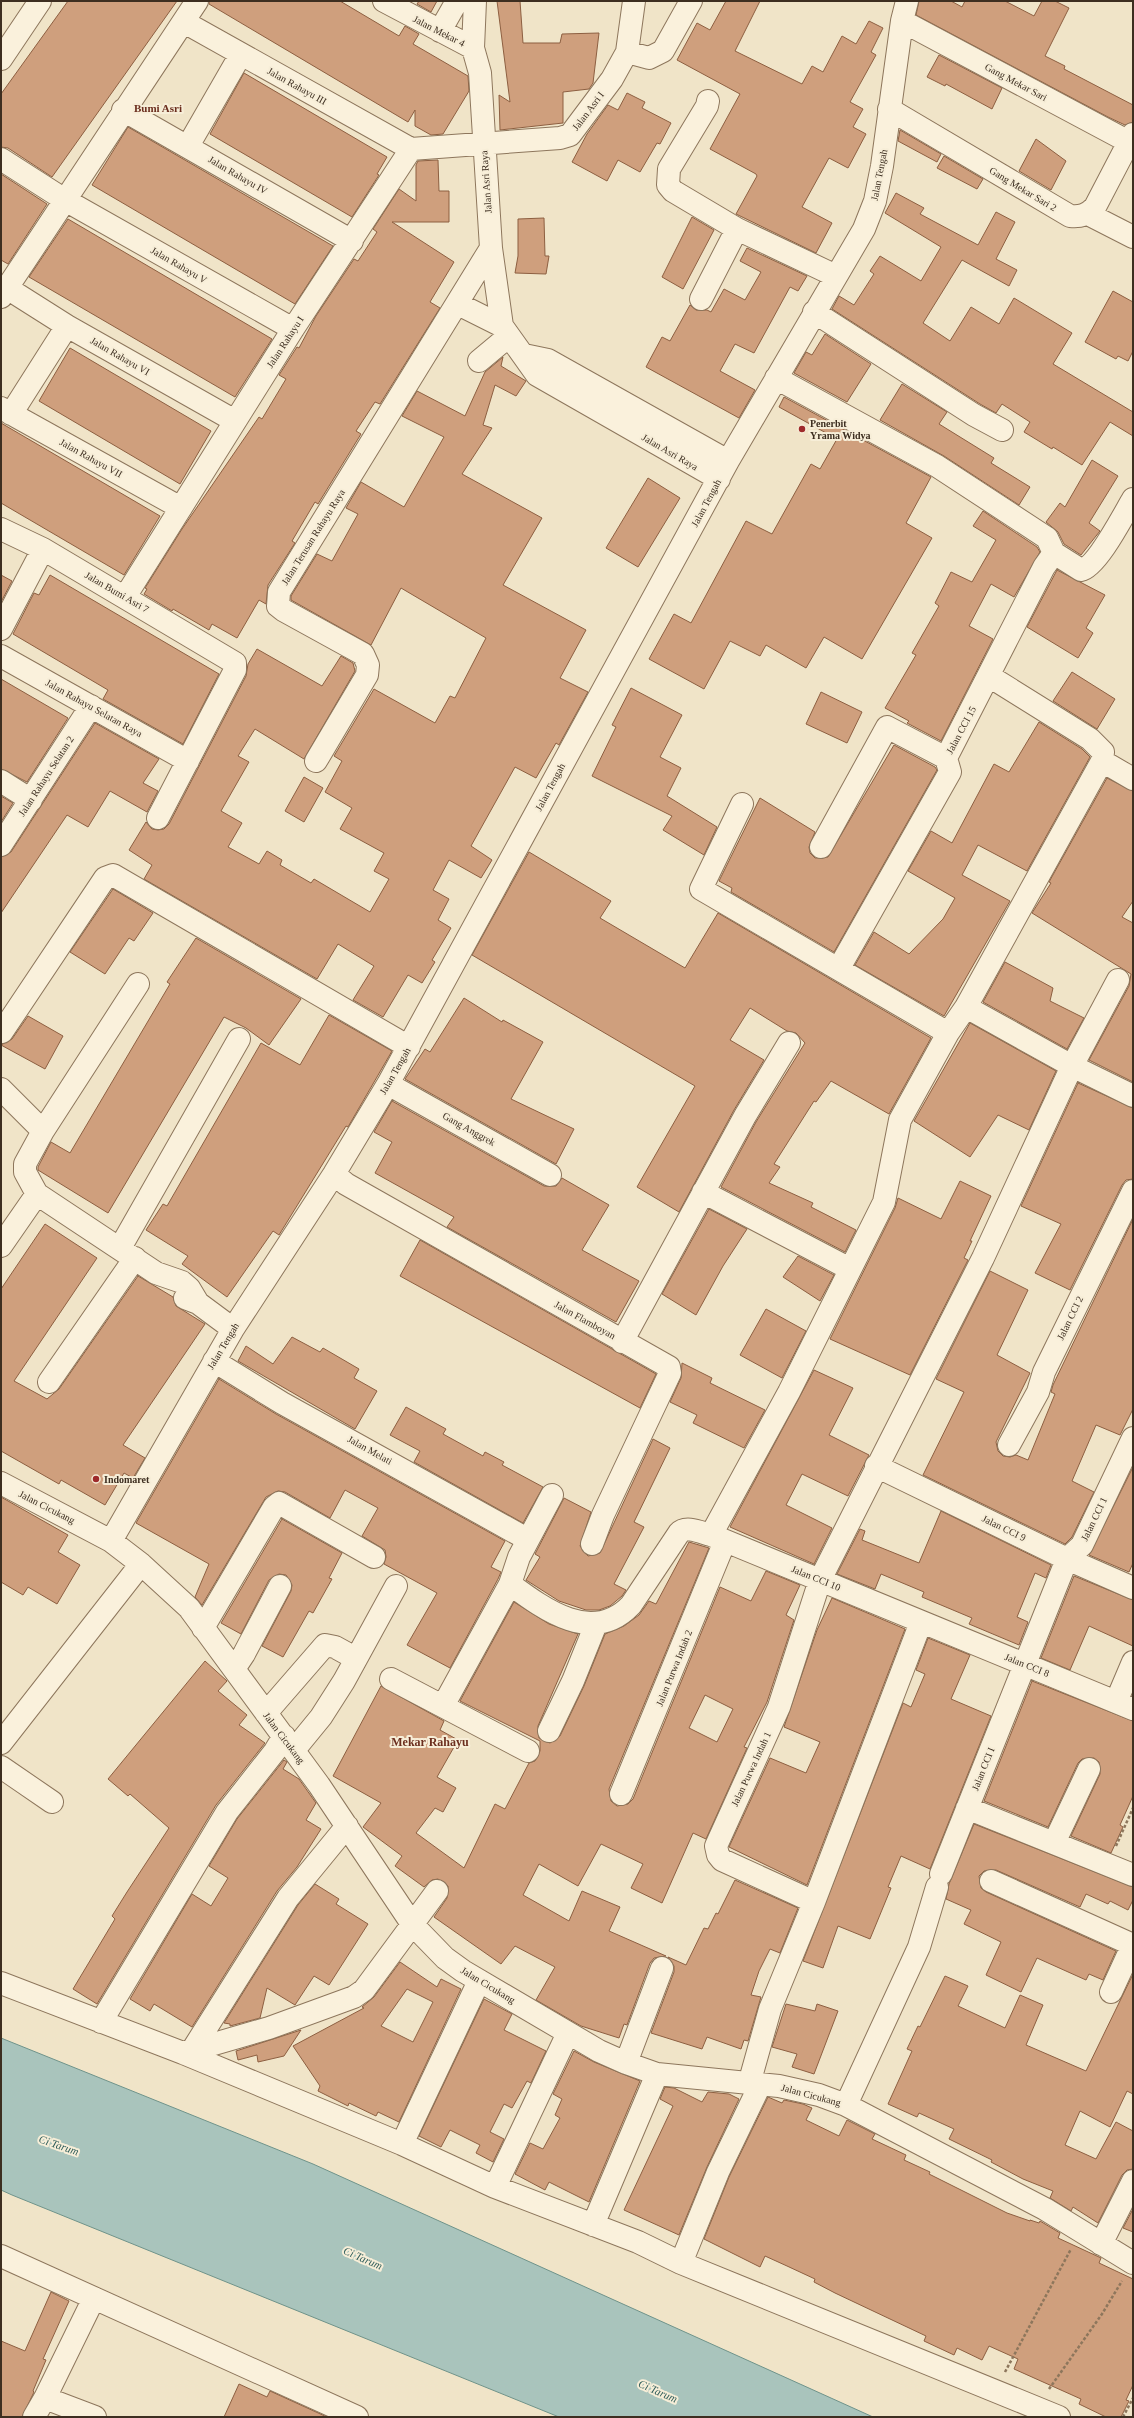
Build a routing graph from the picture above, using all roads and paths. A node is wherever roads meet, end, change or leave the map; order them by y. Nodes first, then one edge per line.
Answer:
1 (40, 1) edge
2 (197, 1) edge
3 (384, 1) edge
4 (457, 1) edge
5 (475, 1) edge
6 (634, 1) edge
7 (692, 1) edge
8 (905, 11) edge
9 (184, 22) junction
10 (440, 31) junction
11 (473, 48) junction
12 (627, 52) junction
13 (241, 54) junction
14 (1, 58) edge
15 (708, 101) dead end
16 (889, 109) junction
17 (123, 110) junction
18 (1131, 138) edge
19 (483, 143) junction
20 (188, 146) junction
21 (411, 149) junction
22 (1, 159) edge
23 (65, 200) junction
24 (1088, 214) junction
25 (737, 229) junction
26 (1133, 237) edge
27 (352, 240) junction
28 (491, 248) junction
29 (836, 276) junction
30 (4, 292) edge
31 (701, 299) dead end
32 (458, 304) junction
33 (814, 312) junction
34 (67, 326) junction
35 (293, 329) junction
36 (506, 331) junction
37 (478, 361) dead end
38 (776, 378) junction
39 (6, 411) edge
40 (235, 421) junction
41 (1002, 430) dead end
42 (724, 470) junction
43 (1133, 499) edge
44 (181, 508) junction
45 (1, 529) edge
46 (43, 550) junction
47 (1054, 553) junction
48 (125, 597) junction
49 (1, 629) edge
50 (1, 656) edge
51 (989, 676) junction
52 (91, 706) junction
53 (946, 758) junction
54 (188, 761) junction
55 (316, 761) dead end
56 (1102, 761) junction
57 (1133, 779) edge
58 (1, 781) edge
59 (31, 800) junction
60 (742, 804) dead end
61 (158, 818) dead end
62 (1, 845) edge
63 (821, 847) dead end
64 (839, 968) junction
65 (1118, 980) dead end
66 (138, 984) dead end
67 (966, 1007) junction
68 (2, 1032) edge
69 (948, 1033) junction
70 (239, 1039) dead end
71 (789, 1043) dead end
72 (409, 1048) junction
73 (1072, 1066) junction
74 (388, 1084) junction
75 (1, 1089) edge
76 (1133, 1096) edge
77 (43, 1131) junction
78 (334, 1174) junction
79 (550, 1175) dead end
80 (1133, 1191) edge
81 (703, 1192) junction
82 (37, 1194) junction
83 (1, 1246) edge
84 (127, 1253) junction
85 (850, 1269) junction
86 (233, 1329) junction
87 (622, 1342) junction
88 (214, 1361) junction
89 (49, 1382) dead end
90 (1133, 1438) edge
91 (1009, 1445) dead end
92 (876, 1466) junction
93 (1, 1483) edge
94 (552, 1495) dead end
95 (718, 1538) junction
96 (527, 1539) junction
97 (111, 1541) junction
98 (592, 1544) dead end
99 (374, 1557) dead end
100 (1067, 1559) junction
101 (141, 1564) junction
102 (820, 1580) junction
103 (510, 1584) junction
104 (280, 1586) dead end
105 (396, 1586) dead end
106 (1133, 1588) edge
107 (921, 1622) junction
108 (596, 1624) junction
109 (203, 1628) junction
110 (355, 1658) junction
111 (1133, 1662) edge
112 (1026, 1664) junction
113 (234, 1669) junction
114 (391, 1678) dead end
115 (1124, 1705) edge
116 (442, 1706) junction
117 (266, 1713) junction
118 (549, 1731) dead end
119 (289, 1743) junction
120 (1, 1744) edge
121 (528, 1751) dead end
122 (1, 1767) edge
123 (1089, 1769) dead end
124 (621, 1794) dead end
125 (52, 1802) dead end
126 (967, 1808) junction
127 (1133, 1808) edge
128 (347, 1826) junction
129 (1054, 1843) junction
130 (1107, 1865) junction
131 (1133, 1875) edge
132 (991, 1881) dead end
133 (437, 1890) dead end
134 (814, 1902) junction
135 (412, 1924) junction
136 (1133, 1944) edge
137 (662, 1968) dead end
138 (479, 1981) junction
139 (1, 1983) edge
140 (1111, 1992) dead end
141 (101, 2022) junction
142 (568, 2033) junction
143 (188, 2051) junction
144 (626, 2063) junction
145 (657, 2074) junction
146 (755, 2084) junction
147 (846, 2104) junction
148 (402, 2144) junction
149 (1133, 2181) edge
150 (495, 2187) junction
151 (593, 2225) junction
152 (1080, 2231) junction
153 (1101, 2244) junction
154 (1, 2256) edge
155 (681, 2263) junction
156 (1129, 2270) edge
157 (94, 2298) junction
158 (995, 2391) junction
159 (44, 2398) junction
160 (1133, 2398) edge
161 (1036, 2408) junction
162 (34, 2417) edge
163 (95, 2417) edge
164 (357, 2417) edge
165 (1059, 2417) edge
166 (1123, 2417) edge

1 - 14 street
2 - 9 street
3 - 10 street, Jalan Mekar 4
4 - 10 street
5 - 11 street, Jalan Asri Raya
6 - 12 street
7 - 12 street
8 - 16 street, Jalan Tengah
8 - 18 street, Gang Mekar Sari
9 - 13 street, Jalan Rahayu III
9 - 17 street
10 - 11 street, Jalan Mekar 4
11 - 19 street, Jalan Asri Raya
12 - 19 street, Jalan Asri I
13 - 20 street
13 - 21 street, Jalan Rahayu III
15 - 25 street
16 - 24 street, Gang Mekar Sari 2
16 - 29 street, Jalan Tengah
17 - 20 street, Jalan Rahayu IV
17 - 23 street
18 - 24 street
19 - 21 street
19 - 28 street, Jalan Asri Raya
20 - 27 street, Jalan Rahayu IV
21 - 27 street, Jalan Rahayu I
22 - 23 street, Jalan Rahayu V
23 - 30 street
23 - 35 street, Jalan Rahayu V
24 - 26 street
25 - 29 street
25 - 31 street
27 - 35 street, Jalan Rahayu I
28 - 32 street, Jalan Terusan Rahayu Raya
28 - 36 street, Jalan Asri Raya
29 - 33 street, Jalan Tengah
30 - 34 street, Jalan Rahayu VI
32 - 36 street
32 - 55 street, Jalan Terusan Rahayu Raya
33 - 38 street, Jalan Tengah
33 - 41 street
34 - 39 street
34 - 40 street, Jalan Rahayu VI
35 - 40 street, Jalan Rahayu I
36 - 37 street
36 - 42 street, Jalan Asri Raya
38 - 42 street, Jalan Tengah
38 - 47 street
39 - 44 street, Jalan Rahayu VII
40 - 44 street, Jalan Rahayu I
42 - 72 street, Jalan Tengah
43 - 47 street
44 - 48 street, Jalan Rahayu I
45 - 46 street, Jalan Bumi Asri 7
46 - 48 street, Jalan Bumi Asri 7
46 - 49 street
47 - 51 street, Jalan CCI 15
48 - 54 street, Jalan Bumi Asri 7
50 - 52 street, Jalan Rahayu Selatan Raya
51 - 53 street, Jalan CCI 15
51 - 56 street
52 - 54 street, Jalan Rahayu Selatan Raya
52 - 59 street, Jalan Rahayu Selatan 2
53 - 63 street
53 - 64 street, Jalan CCI 15
54 - 61 street
56 - 57 street
56 - 67 street, Jalan Purwa Indah 2
58 - 59 street
59 - 62 street, Jalan Rahayu Selatan 2
60 - 64 street
64 - 69 street
65 - 73 street, Jalan Purwa Indah 1
66 - 77 street
67 - 69 street, Jalan Purwa Indah 2
67 - 73 street
68 - 72 street
69 - 85 street, Jalan Purwa Indah 2
70 - 84 street
71 - 81 street
72 - 74 street, Jalan Tengah
73 - 76 street
73 - 92 street, Jalan Purwa Indah 1
74 - 78 street, Jalan Tengah
74 - 79 street, Gang Anggrek
75 - 77 street
77 - 82 street
78 - 86 street, Jalan Tengah
78 - 87 street, Jalan Flamboyan
80 - 91 street, Jalan CCI 2
81 - 85 street
81 - 87 street
82 - 83 street
82 - 84 street
84 - 86 street
84 - 89 street
85 - 95 street, Jalan Purwa Indah 2
86 - 88 street, Jalan Tengah
87 - 98 street, Jalan Flamboyan
88 - 96 street, Jalan Melati
88 - 97 street, Jalan Tengah
90 - 100 street, Jalan CCI 1
92 - 100 street, Jalan CCI 9
92 - 102 street, Jalan Purwa Indah 1
93 - 97 street, Jalan Cicukang
94 - 96 street
95 - 102 street, Jalan CCI 10
95 - 108 street
95 - 124 street, Jalan Purwa Indah 2
96 - 103 street
97 - 101 street, Jalan Cicukang
99 - 109 street
100 - 106 street, Jalan CCI 9
100 - 112 street, Jalan CCI 1
101 - 109 street, Jalan Cicukang
101 - 120 street
102 - 107 street, Jalan CCI 10
102 - 134 street, Jalan Purwa Indah 1
103 - 108 street
103 - 116 street
104 - 113 street
105 - 110 street
107 - 112 street, Jalan CCI 8
107 - 134 street
108 - 118 street
109 - 113 street, Jalan Cicukang
110 - 117 street
110 - 119 street
111 - 115 street
112 - 115 street, Jalan CCI 8
112 - 126 street, Jalan CCI I
113 - 117 street, Jalan Cicukang
114 - 116 street
116 - 121 street
117 - 119 street, Jalan Cicukang
119 - 128 street, Jalan Cicukang
119 - 141 street
122 - 125 street
123 - 129 street
126 - 129 street
126 - 147 street, Jalan CCI I
127 - 130 path
128 - 135 street, Jalan Cicukang
128 - 143 street
129 - 130 street
130 - 131 street
132 - 136 street
133 - 135 street
134 - 146 street
135 - 138 street, Jalan Cicukang
135 - 143 street
136 - 140 street
137 - 144 street
138 - 142 street, Jalan Cicukang
138 - 148 street
139 - 141 street
141 - 143 street
142 - 144 street, Jalan Cicukang
142 - 150 street
143 - 148 street
144 - 145 street, Jalan Cicukang
145 - 146 street, Jalan Cicukang
145 - 151 street
146 - 147 street, Jalan Cicukang
146 - 155 street
147 - 152 street, Jalan Cicukang
148 - 150 street
149 - 153 street
150 - 151 street
151 - 155 street
152 - 153 street, Jalan Cicukang
152 - 158 path
153 - 156 street, Jalan Cicukang
154 - 157 street
155 - 158 street
156 - 161 path
157 - 159 street
157 - 164 street
158 - 161 street
159 - 162 street
159 - 163 street
160 - 166 path
161 - 165 street

